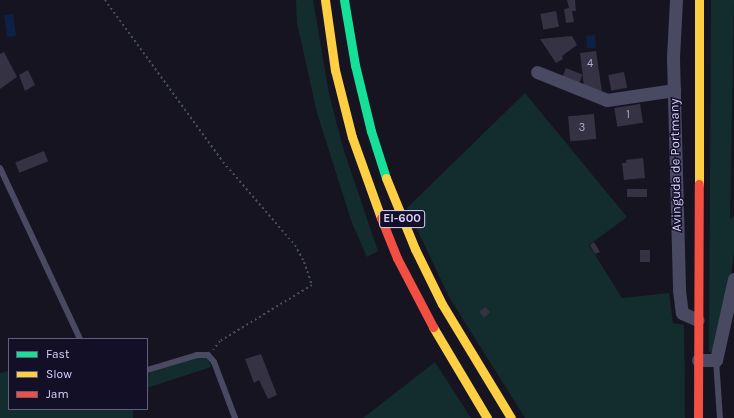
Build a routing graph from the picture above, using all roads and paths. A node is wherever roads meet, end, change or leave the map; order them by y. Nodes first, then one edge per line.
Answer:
1 (105, 0) edge
2 (325, 0) edge
3 (344, 0) edge
4 (676, 0) edge
5 (699, 0) edge
6 (537, 72) dead end
7 (674, 90) junction
8 (0, 168) edge
9 (734, 279) edge
10 (698, 320) junction
11 (80, 338) edge
12 (208, 355) junction
13 (698, 360) junction
14 (716, 360) junction
15 (148, 370) edge
16 (235, 418) edge
17 (487, 418) edge
18 (511, 418) edge
19 (698, 418) edge
20 (720, 418) edge

1 - 12 path
2 - 17 main road, EI-600
3 - 18 main road, EI-600
4 - 7 street, Avinguda de Portmany
5 - 10 main road, Avinguda de Portmany
6 - 7 street
7 - 10 street, Avinguda de Portmany
8 - 11 lane
9 - 14 street
10 - 13 main road, Avinguda de Portmany
12 - 15 lane
12 - 16 lane
13 - 14 street
13 - 19 main road, Avinguda de Portmany
14 - 20 lane

